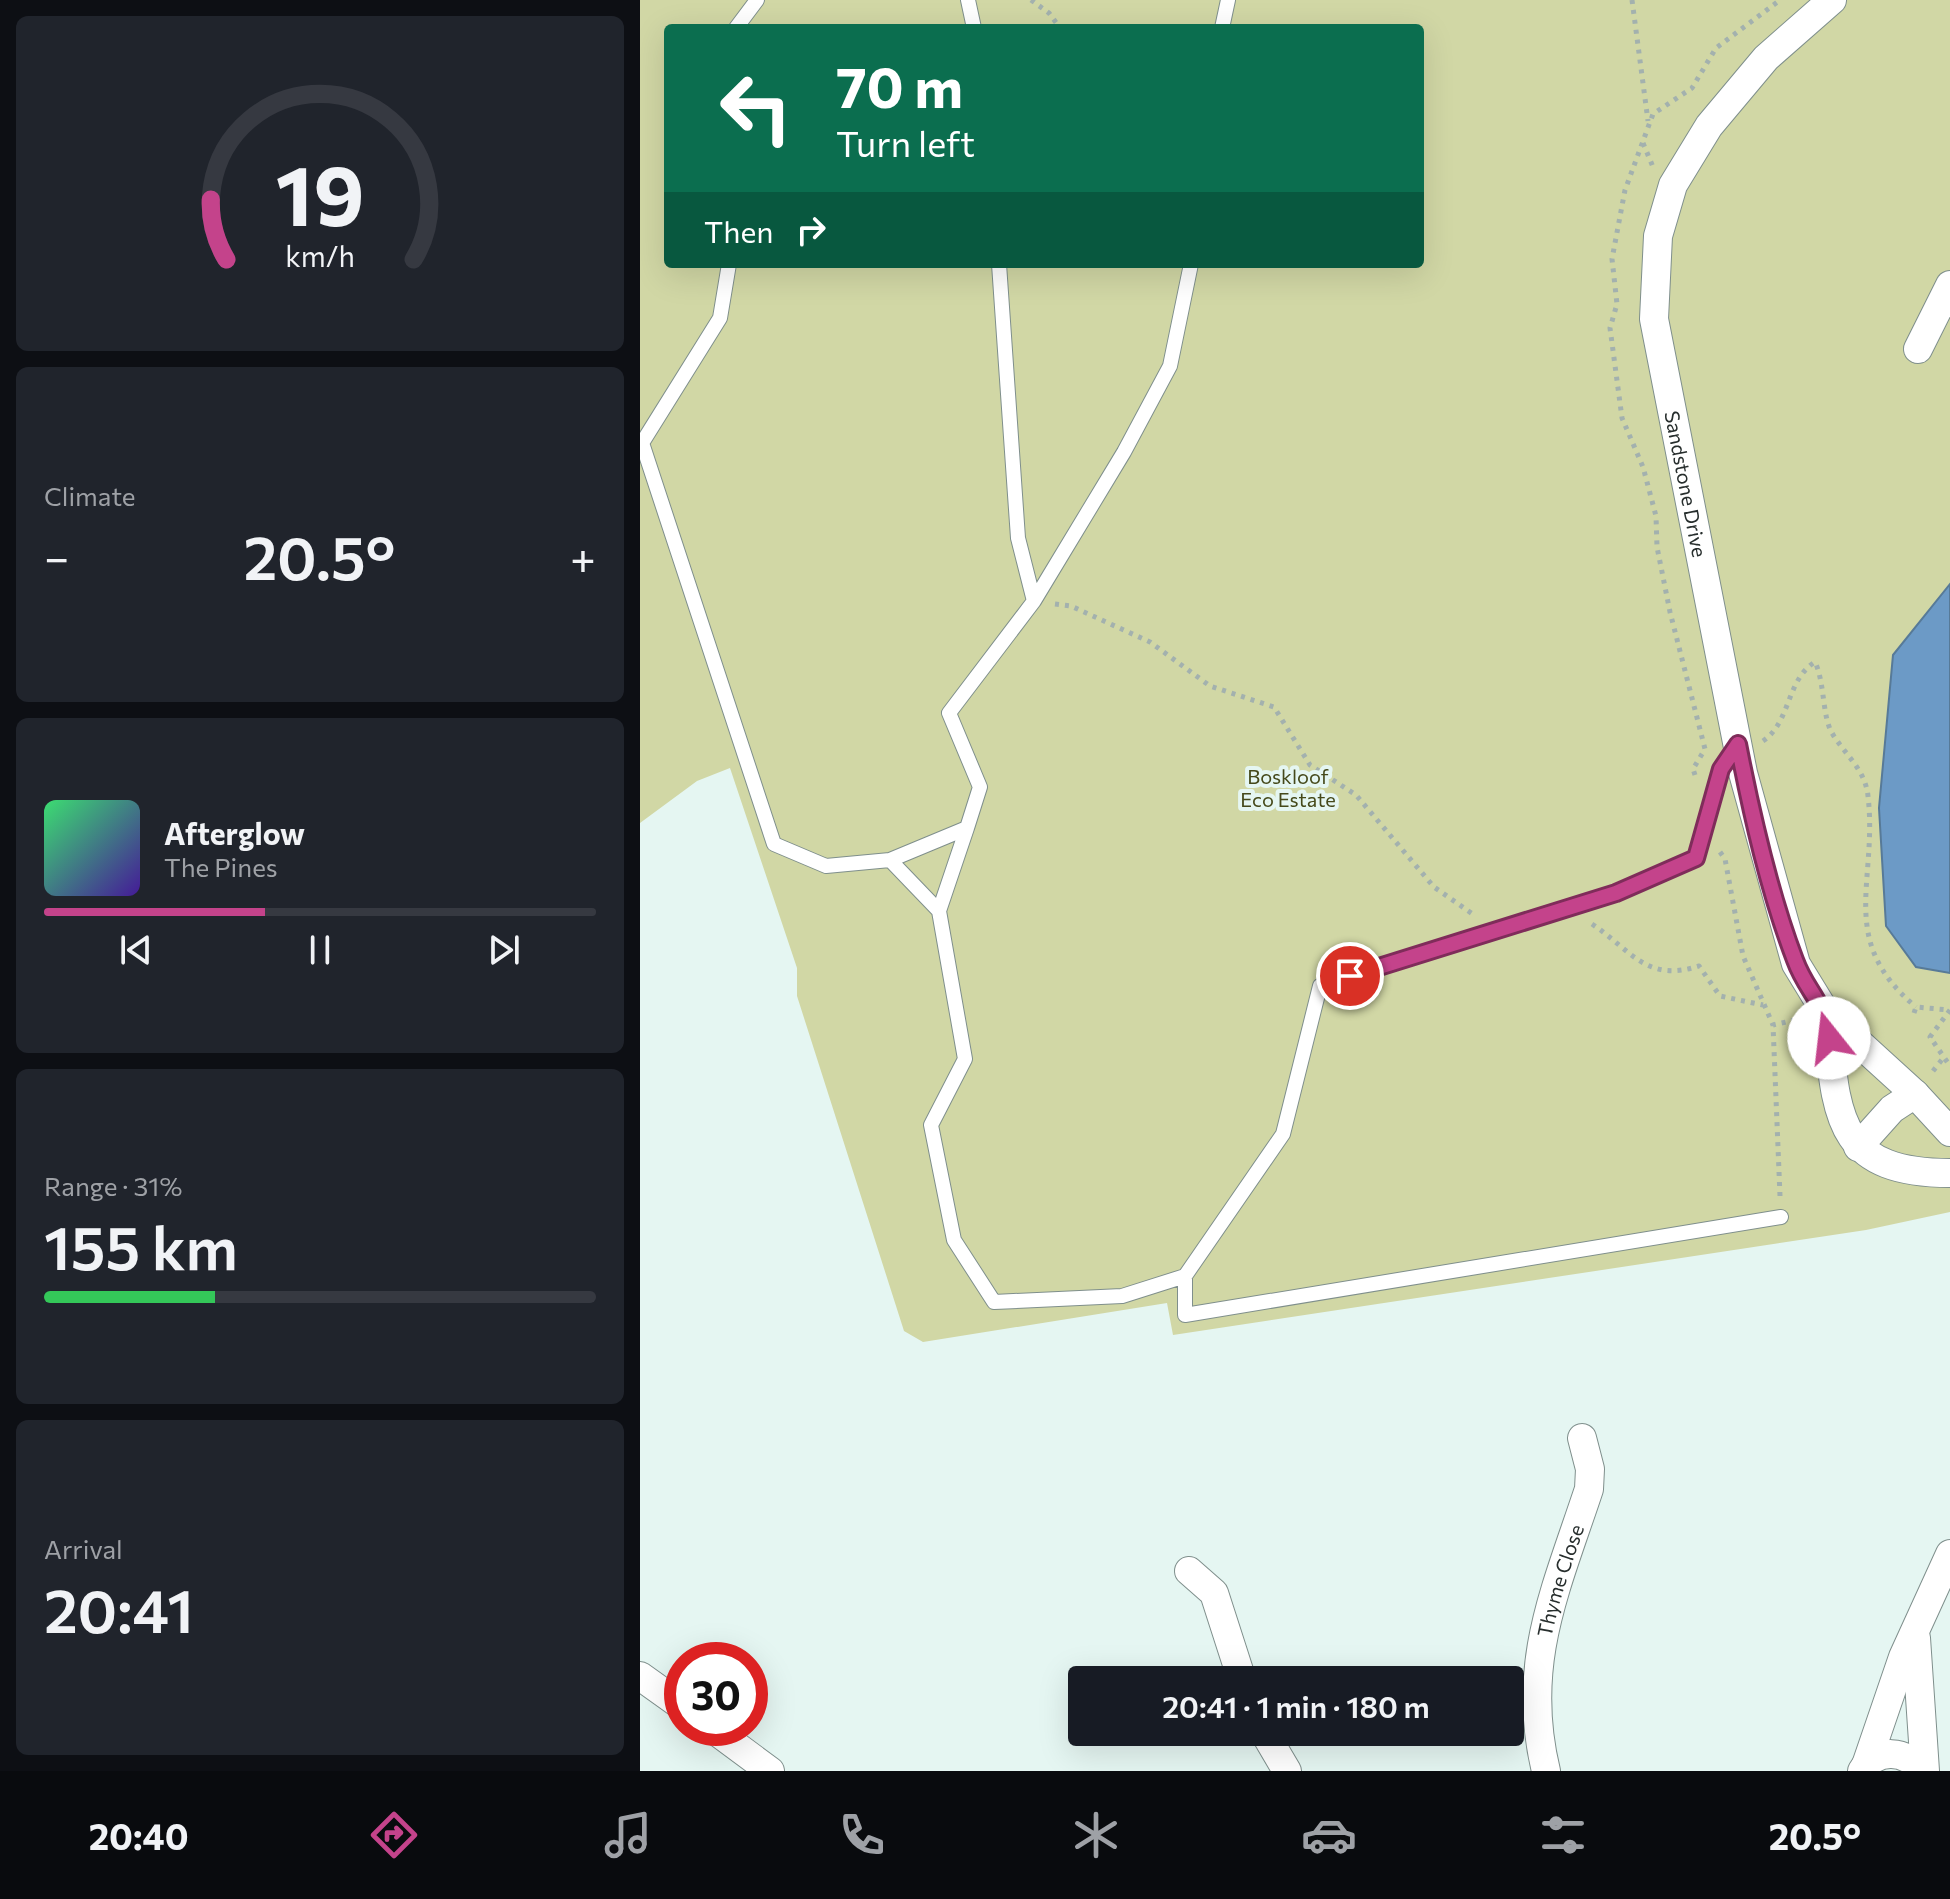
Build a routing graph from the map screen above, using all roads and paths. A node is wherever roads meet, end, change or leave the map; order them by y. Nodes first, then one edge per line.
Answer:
1 (757, 0) edge
2 (968, 0) edge
3 (1031, 0) edge
4 (1228, 0) edge
5 (1632, 0) edge
6 (1832, 0) edge
7 (739, 24) edge
8 (973, 24) edge
9 (1057, 24) edge
10 (1223, 24) edge
11 (1648, 126) dead end
12 (728, 268) edge
13 (999, 268) edge
14 (1190, 268) edge
15 (1950, 285) edge
16 (1918, 349) dead end
17 (1034, 601) junction
18 (1738, 744) junction
19 (967, 828) junction
20 (890, 860) junction
21 (939, 911) junction
22 (1561, 911) junction
23 (1480, 919) dead end
24 (1764, 1005) dead end
25 (1826, 1013) junction
26 (1950, 1066) edge
27 (1915, 1094) junction
28 (1950, 1132) edge
29 (1858, 1147) junction
30 (1950, 1173) edge
31 (1781, 1217) joint
32 (1185, 1276) junction
33 (1582, 1438) dead end
34 (1950, 1554) edge
35 (1189, 1571) dead end
36 (1915, 1633) junction
37 (1237, 1666) edge
38 (640, 1676) edge
39 (664, 1693) edge
40 (737, 1746) edge
41 (1272, 1746) edge
42 (1864, 1768) edge
43 (770, 1770) edge
44 (1287, 1771) edge
45 (1546, 1771) edge
46 (1923, 1771) edge

1 - 7 lane
2 - 8 lane
3 - 9 path
4 - 10 lane
5 - 11 path
6 - 18 street, Sandstone Drive
12 - 20 lane
13 - 17 lane
14 - 17 lane
15 - 16 street
17 - 19 lane
17 - 23 path
18 - 22 lane
18 - 25 street, Sandstone Drive
18 - 26 path
19 - 20 lane
19 - 21 lane
20 - 21 lane
21 - 32 lane
22 - 24 path
22 - 32 lane
25 - 27 street
25 - 29 street
25 - 31 path
27 - 28 street
27 - 29 street
29 - 30 street
31 - 32 lane
33 - 45 street, Thyme Close
34 - 36 street
35 - 37 street
36 - 42 street
36 - 46 street
38 - 39 street
40 - 43 street
41 - 44 street
42 - 46 street

